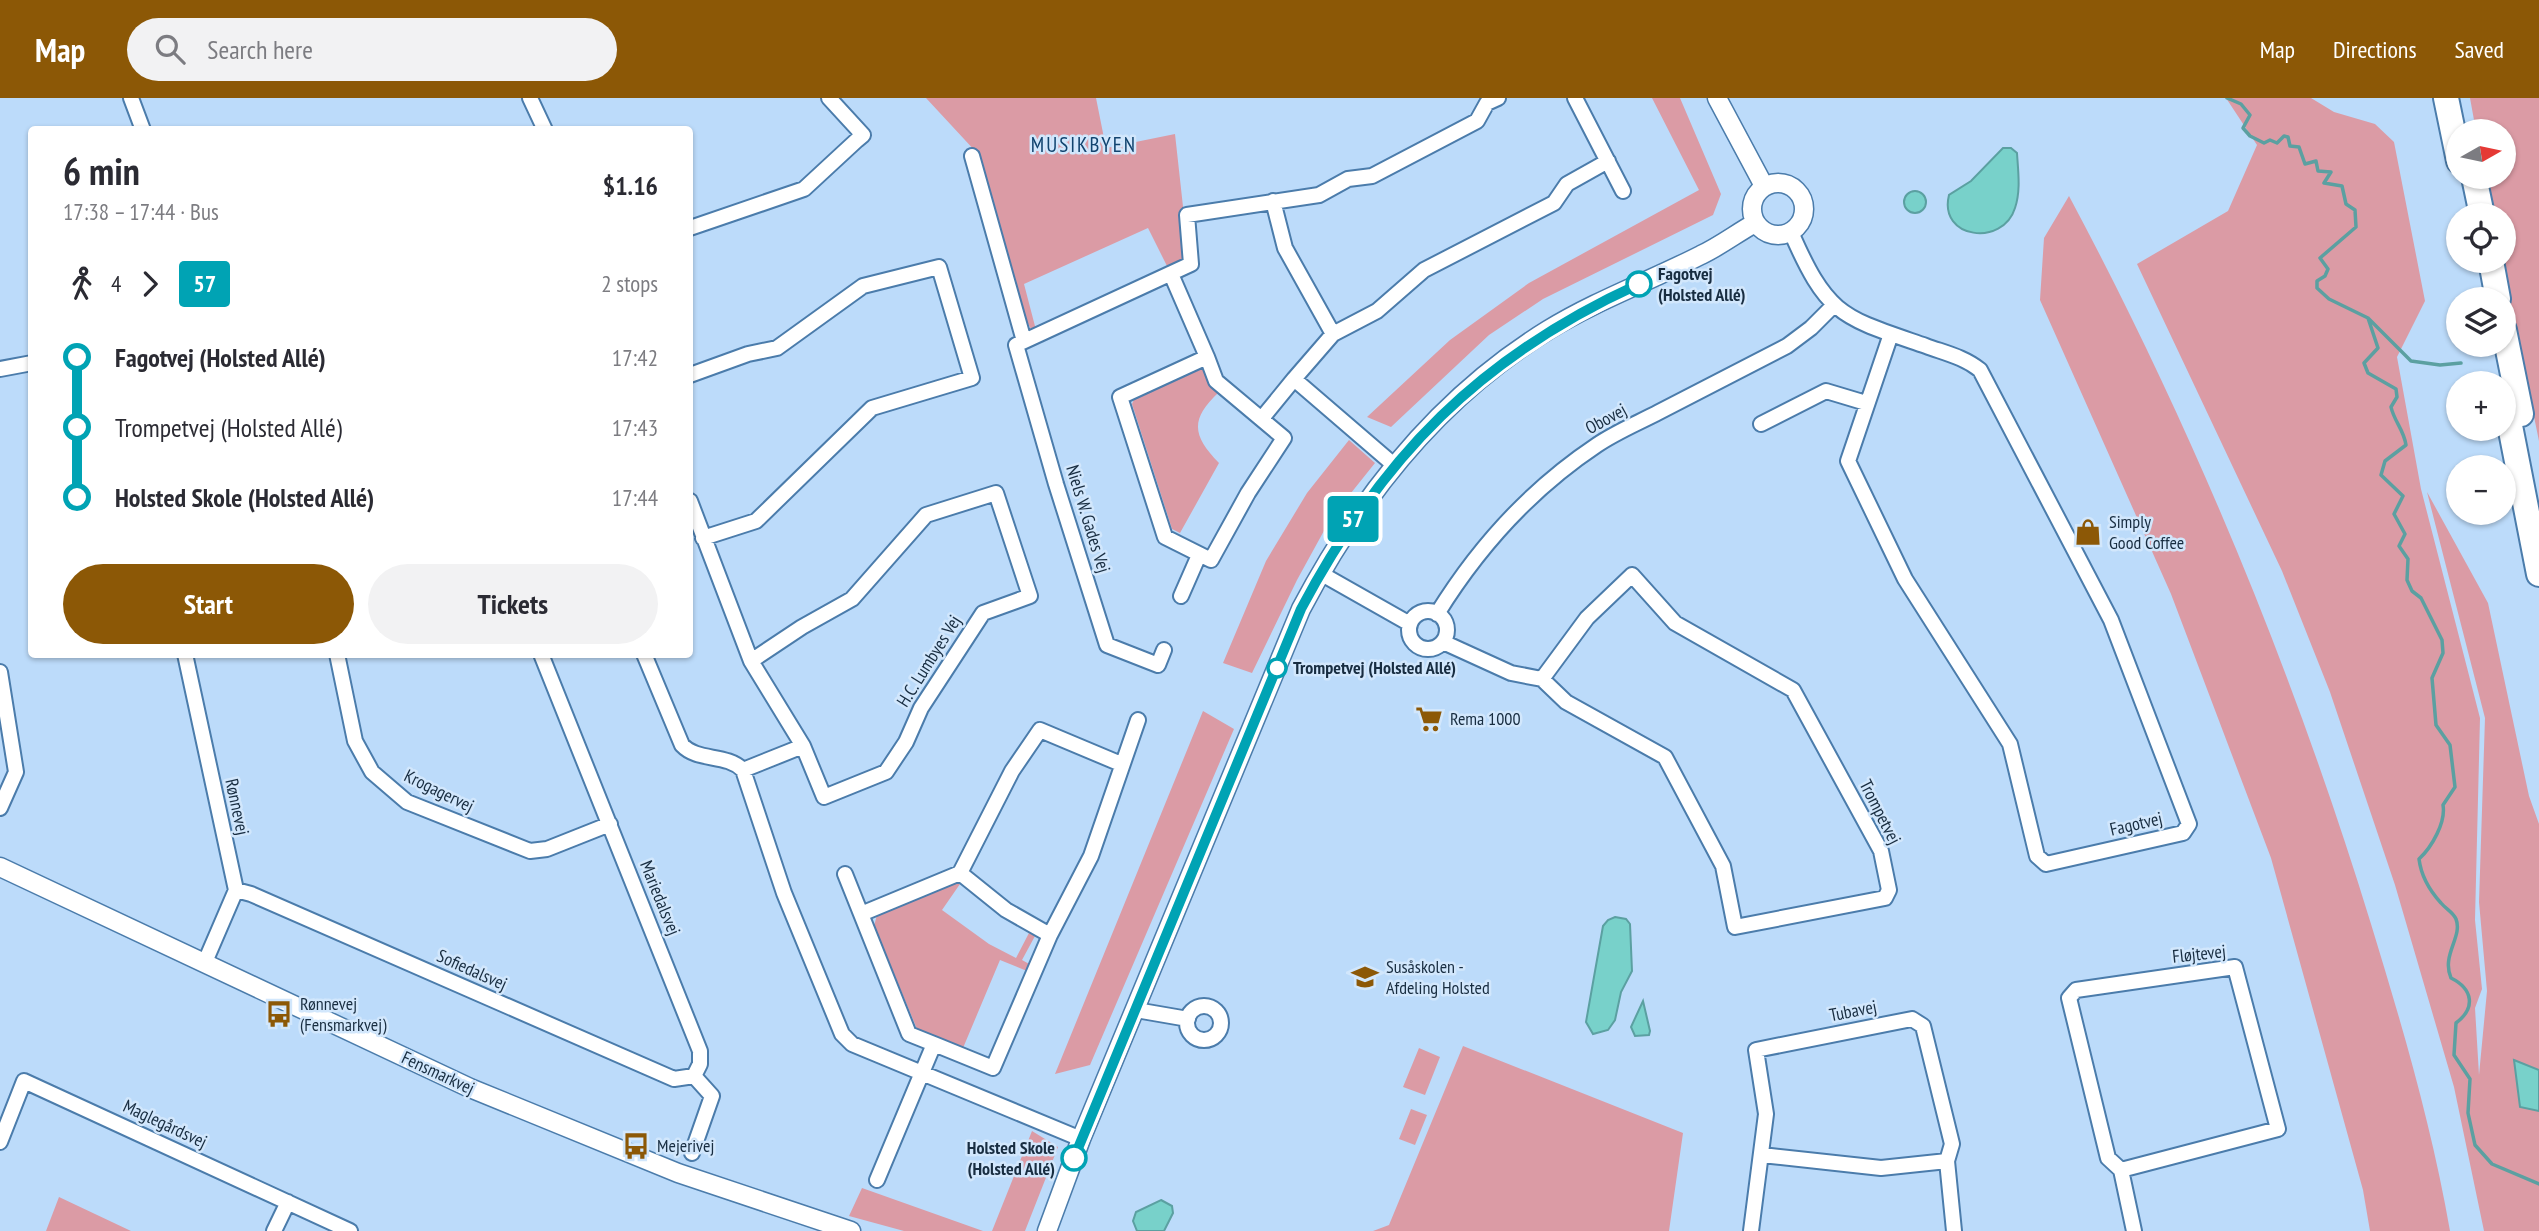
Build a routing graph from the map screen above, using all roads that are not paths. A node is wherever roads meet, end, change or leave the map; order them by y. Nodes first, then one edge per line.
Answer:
1 (131, 98) edge
2 (530, 98) edge
3 (829, 98) edge
4 (1498, 98) edge
5 (1575, 98) edge
6 (1717, 98) edge
7 (2446, 98) edge
8 (2459, 98) edge
9 (2450, 119) edge
10 (2463, 119) edge
11 (142, 126) edge
12 (543, 126) edge
13 (972, 156) dead end
14 (1608, 160) junction
15 (1764, 186) junction
16 (1623, 191) dead end
17 (1273, 201) junction
18 (1755, 222) junction
19 (693, 227) edge
20 (1791, 232) junction
21 (1171, 274) junction
22 (1833, 306) junction
23 (1333, 334) junction
24 (1891, 334) junction
25 (1024, 341) junction
26 (1208, 357) junction
27 (2509, 357) edge
28 (28, 364) edge
29 (0, 369) edge
30 (693, 374) edge
31 (1294, 379) junction
32 (1866, 403) junction
33 (1262, 417) junction
34 (1760, 424) dead end
35 (2513, 441) edge
36 (1394, 465) junction
37 (2539, 508) edge
38 (693, 510) edge
39 (703, 538) junction
40 (1199, 555) junction
41 (1320, 573) junction
42 (2539, 574) edge
43 (1181, 596) dead end
44 (1437, 614) junction
45 (1410, 624) junction
46 (1443, 642) junction
47 (1164, 650) dead end
48 (186, 658) edge
49 (338, 658) edge
50 (543, 658) edge
51 (646, 658) edge
52 (751, 661) junction
53 (0, 673) edge
54 (1542, 679) junction
55 (1139, 720) dead end
56 (803, 746) junction
57 (1121, 764) junction
58 (743, 770) junction
59 (0, 808) edge
60 (610, 824) junction
61 (0, 867) edge
62 (960, 873) junction
63 (845, 874) dead end
64 (236, 890) junction
65 (861, 914) junction
66 (1050, 935) junction
67 (205, 962) junction
68 (1136, 1010) junction
69 (1188, 1019) dead end
70 (934, 1044) junction
71 (921, 1073) junction
72 (694, 1076) junction
73 (1081, 1139) junction
74 (0, 1142) edge
75 (692, 1153) dead end
76 (1762, 1155) junction
77 (1947, 1161) junction
78 (2121, 1170) junction
79 (877, 1180) dead end
80 (288, 1202) junction
81 (274, 1231) edge
82 (350, 1231) edge
83 (851, 1231) edge
84 (1047, 1231) edge
85 (1751, 1231) edge
86 (1954, 1231) edge
87 (2134, 1231) edge

1 - 11 street
2 - 12 street
3 - 19 street
4 - 17 street
5 - 14 street
6 - 15 street
7 - 9 highway
8 - 10 highway
13 - 25 street, Niels W. Gades Vej
14 - 16 street
14 - 23 street
15 - 18 street
15 - 20 street
17 - 21 street
17 - 23 street
18 - 20 street
18 - 36 street
20 - 22 street, Fagotvej
21 - 25 street
21 - 26 street
22 - 24 street, Fagotvej
22 - 44 street, Obovej
23 - 31 street
24 - 32 street, Fagotvej
24 - 32 street, Fagotvej
25 - 47 street, Niels W. Gades Vej
26 - 33 street
26 - 40 street
27 - 37 highway
28 - 29 street
30 - 39 street
31 - 33 street
31 - 36 street
32 - 34 street
33 - 40 street
35 - 42 highway
36 - 41 street
38 - 39 street, H.C. Lumbyes Vej
39 - 52 street, H.C. Lumbyes Vej
40 - 43 street
41 - 45 street
41 - 68 street
44 - 45 street
44 - 46 street
45 - 46 street
46 - 54 street
48 - 64 street, Rønnevej
49 - 60 street, Krogagervej
50 - 60 street, Mariedalsvej
51 - 58 street
52 - 56 street, H.C. Lumbyes Vej
52 - 56 street, H.C. Lumbyes Vej
53 - 59 street
54 - 54 street, Trompetvej
55 - 57 street
56 - 58 street
57 - 62 street
57 - 66 street
58 - 71 street
60 - 72 street, Mariedalsvej
61 - 67 street, Fensmarkvej
62 - 65 street
62 - 66 street
63 - 65 street
64 - 67 street
64 - 72 street, Sofiedalsvej
65 - 70 street
66 - 70 street
67 - 83 street, Fensmarkvej
68 - 69 street
68 - 73 street
70 - 71 street
71 - 73 street
71 - 79 street
72 - 75 street
73 - 84 street
74 - 80 street, Maglegårdsvej
76 - 77 street
76 - 77 street, Tubavej
76 - 85 street, Tubavej
77 - 86 street, Tubavej
78 - 78 street, Fløjtevej
78 - 87 street, Fløjtevej
80 - 81 street
80 - 82 street, Maglegårdsvej

